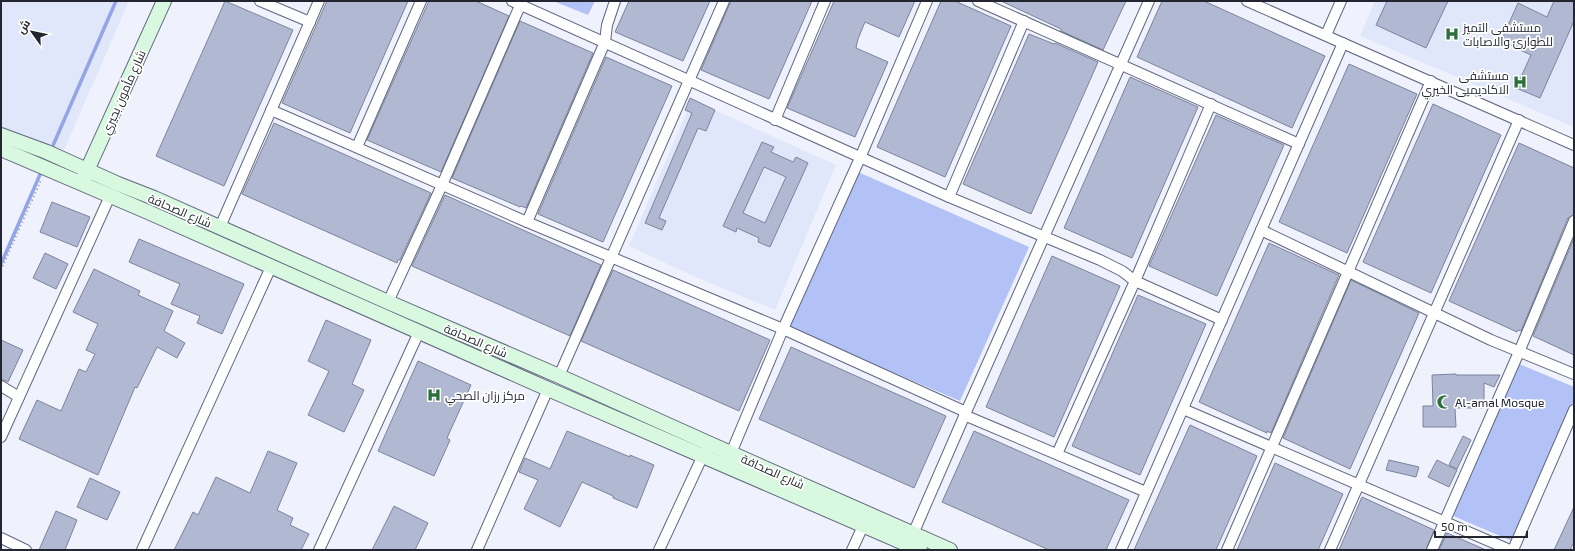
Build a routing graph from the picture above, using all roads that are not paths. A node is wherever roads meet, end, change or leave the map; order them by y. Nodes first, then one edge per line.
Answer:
1 (164, 1) edge
2 (260, 1) edge
3 (319, 1) edge
4 (421, 1) edge
5 (615, 1) edge
6 (724, 1) edge
7 (825, 1) edge
8 (927, 1) edge
9 (978, 1) edge
10 (1149, 1) edge
11 (1248, 1) edge
12 (1341, 1) edge
13 (518, 2) edge
14 (1024, 21) junction
15 (310, 22) junction
16 (1326, 35) junction
17 (605, 42) junction
18 (1344, 43) junction
19 (1121, 64) junction
20 (690, 81) junction
21 (1431, 81) junction
22 (1211, 104) junction
23 (271, 110) junction
24 (775, 120) junction
25 (1519, 120) junction
26 (1, 135) edge
27 (1299, 144) junction
28 (1574, 145) edge
29 (357, 147) junction
30 (1, 149) edge
31 (860, 158) junction
32 (88, 170) junction
33 (81, 183) junction
34 (442, 185) junction
35 (110, 196) junction
36 (949, 197) junction
37 (1574, 221) edge
38 (527, 222) junction
39 (220, 227) junction
40 (1261, 230) junction
41 (1044, 237) junction
42 (611, 258) junction
43 (271, 267) junction
44 (1348, 271) junction
45 (1136, 281) junction
46 (388, 302) junction
47 (1434, 313) junction
48 (1222, 320) junction
49 (783, 330) junction
50 (419, 332) junction
51 (1519, 352) junction
52 (1574, 374) edge
53 (559, 376) junction
54 (1, 386) edge
55 (548, 389) junction
56 (19, 396) junction
57 (1183, 408) junction
58 (1574, 410) edge
59 (965, 413) junction
60 (1, 437) edge
61 (708, 444) junction
62 (1272, 447) junction
63 (731, 452) junction
64 (1057, 454) junction
65 (703, 456) junction
66 (726, 466) junction
67 (1359, 484) junction
68 (1146, 492) junction
69 (1445, 522) junction
70 (863, 526) junction
71 (913, 534) junction
72 (1, 538) edge
73 (26, 550) edge
74 (142, 550) edge
75 (319, 550) edge
76 (477, 550) edge
77 (659, 550) edge
78 (852, 550) edge
79 (920, 550) edge
80 (950, 550) edge
81 (1121, 550) edge
82 (1227, 550) edge
83 (1330, 550) edge
84 (1432, 550) edge
85 (1511, 550) edge

1 - 32 main road, شارع مأمون بحيري
2 - 15 street
3 - 15 street
4 - 29 street
5 - 17 street
6 - 20 street
7 - 24 street
8 - 31 street
9 - 14 street
10 - 19 street
11 - 16 street
12 - 16 street
13 - 17 street
13 - 34 street
14 - 19 street
14 - 36 street
15 - 23 street
16 - 18 street
17 - 20 street
17 - 38 street
18 - 21 street
18 - 27 street
19 - 22 street
19 - 41 street
20 - 24 street
20 - 42 street
21 - 25 street
21 - 44 street
22 - 27 street
22 - 45 street
23 - 29 street
23 - 39 street
24 - 31 street
25 - 28 street
25 - 47 street
26 - 32 main road, شارع الصحافة
27 - 40 street
29 - 34 street
30 - 33 main road, شارع الصحافة
31 - 36 street
31 - 49 street
32 - 33 main road, شارع مأمون بحيري
32 - 39 main road, شارع الصحافة
33 - 35 main road, شارع الصحافة
34 - 38 street
34 - 46 street
35 - 43 main road, شارع الصحافة
35 - 56 street
36 - 41 street
37 - 51 street
38 - 42 street
39 - 46 main road, شارع الصحافة
40 - 44 street
40 - 48 street
41 - 45 street
41 - 59 street
42 - 49 street
42 - 53 street
43 - 50 main road, شارع الصحافة
43 - 74 street
44 - 47 street
44 - 62 street
45 - 48 street
45 - 64 street
46 - 53 main road, شارع الصحافة
47 - 51 street
47 - 67 street
48 - 57 street
49 - 59 street
49 - 63 street
50 - 55 main road, شارع الصحافة
50 - 75 street
51 - 52 street
51 - 69 street
53 - 61 main road, شارع الصحافة
54 - 56 street
55 - 65 main road, شارع الصحافة
55 - 76 street
56 - 60 street
57 - 62 street
57 - 68 street
58 - 85 street
59 - 64 street
59 - 71 street
61 - 63 main road, شارع الصحافة
61 - 65 street
62 - 67 street
62 - 82 street
63 - 66 street
63 - 71 main road, شارع الصحافة
64 - 68 street
65 - 66 main road, شارع الصحافة
65 - 77 street
66 - 70 main road, شارع الصحافة
67 - 69 street
67 - 83 street
68 - 81 street
69 - 84 street
69 - 85 street
70 - 78 street
70 - 79 main road, شارع الصحافة
71 - 80 main road, شارع الصحافة
72 - 73 street

